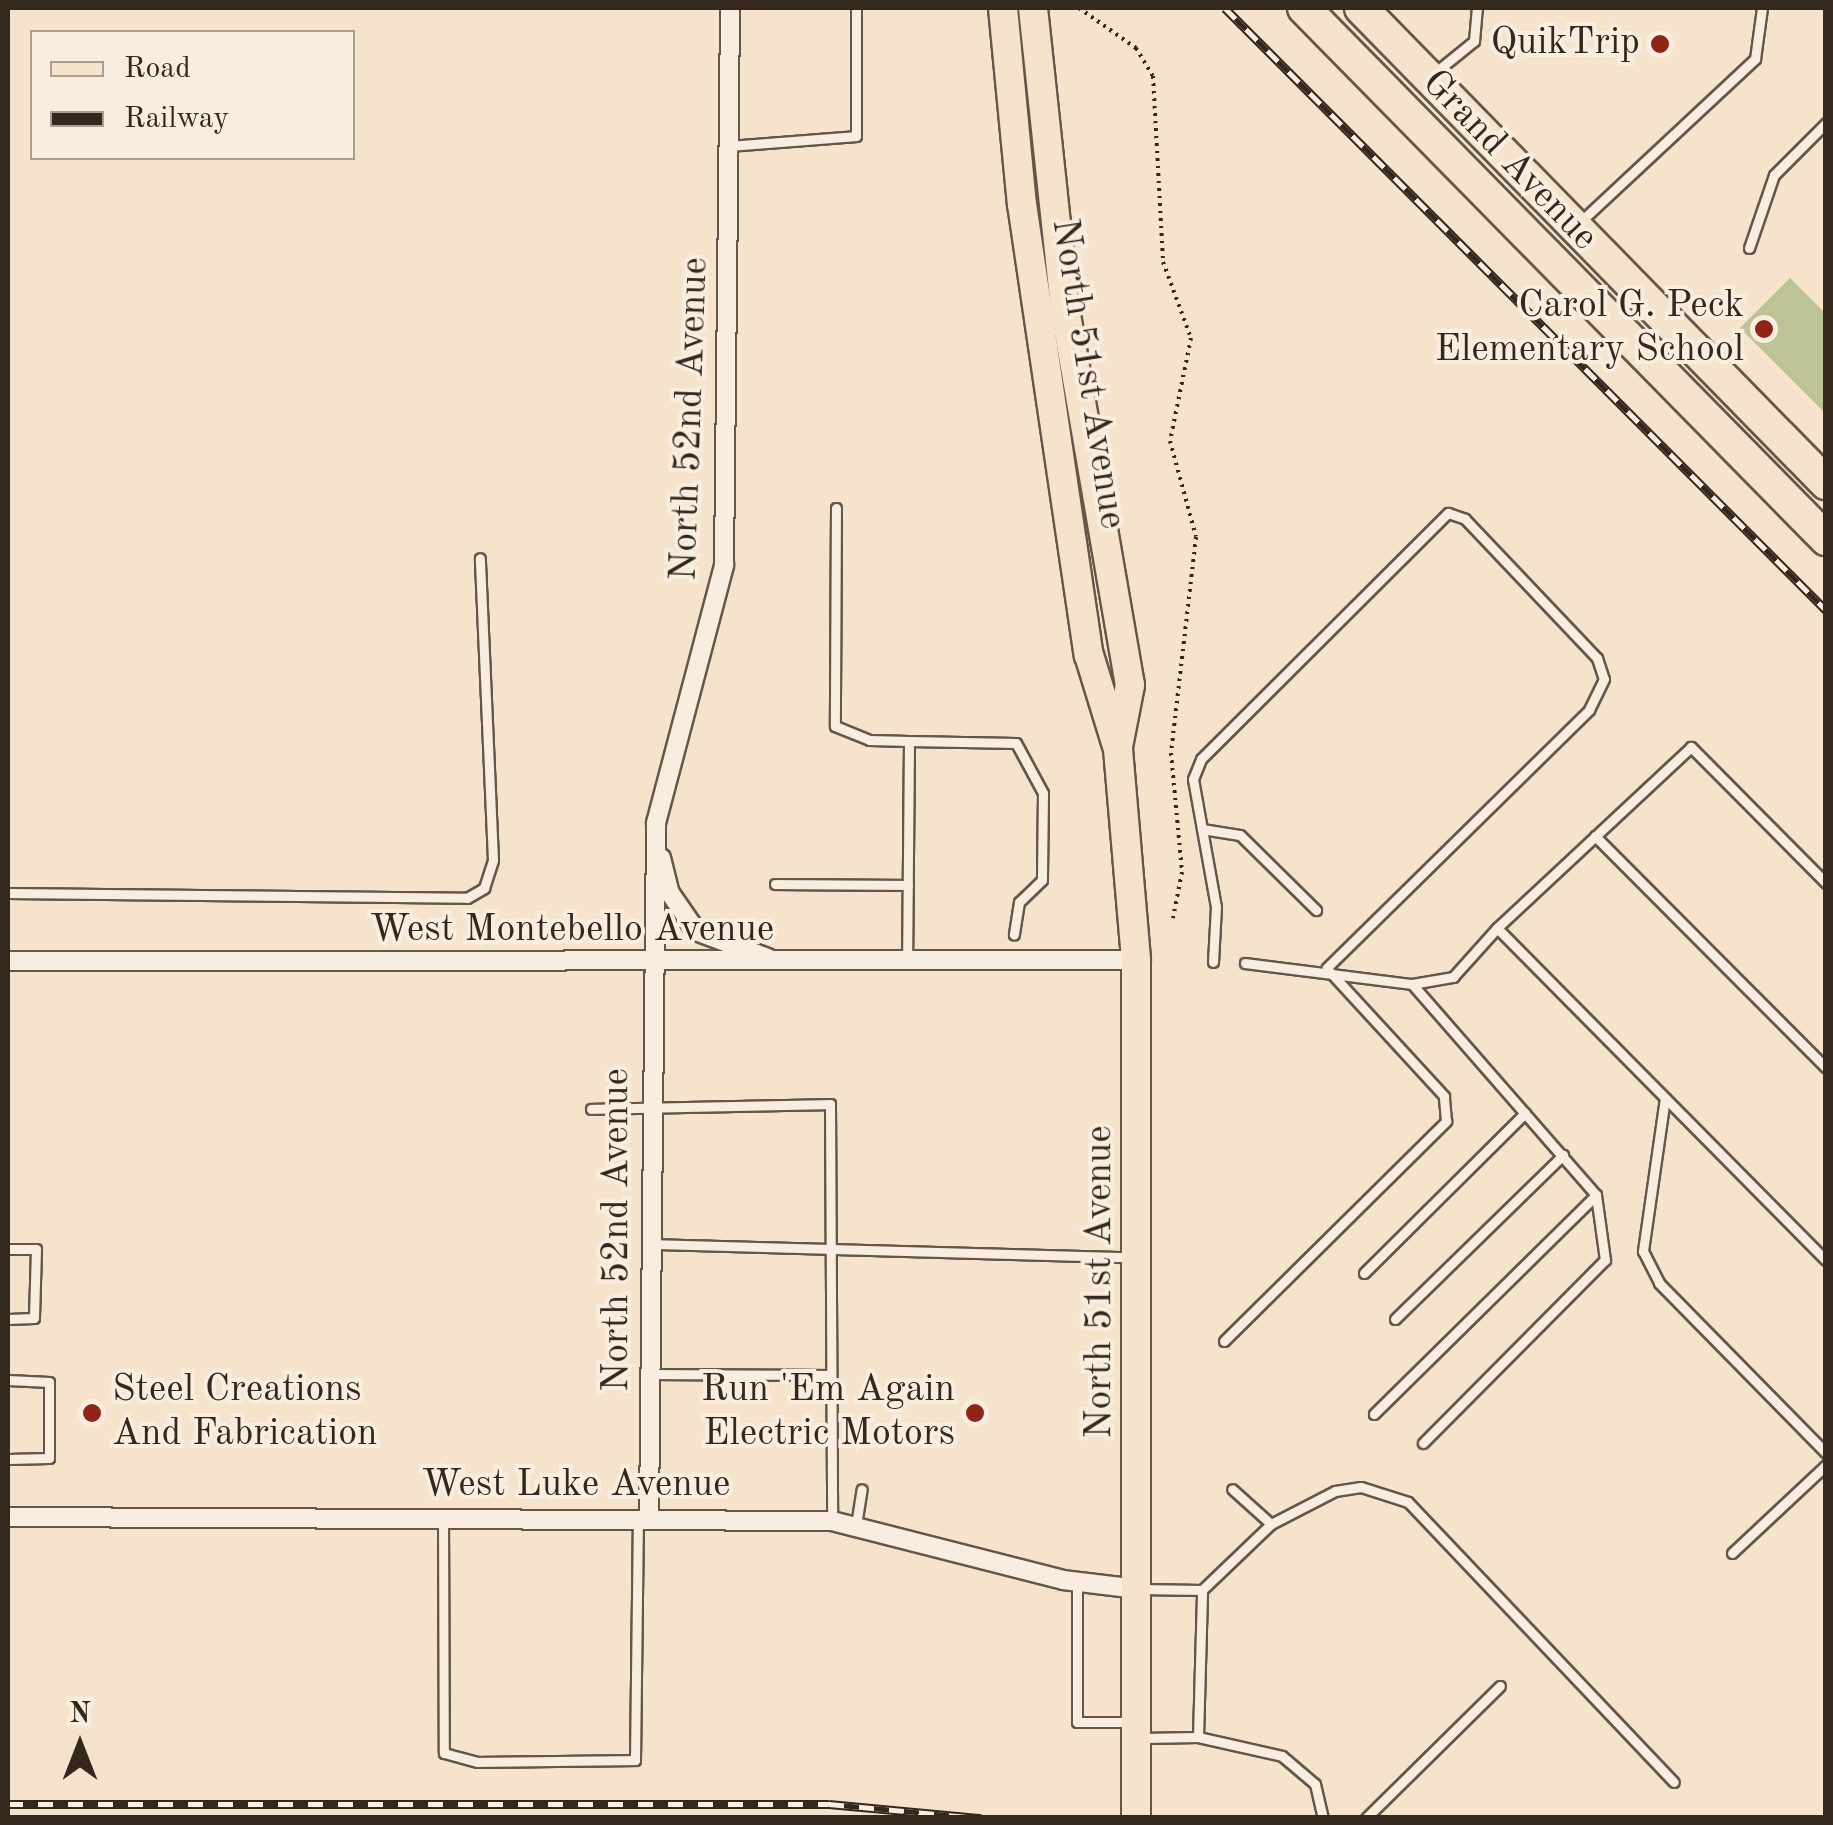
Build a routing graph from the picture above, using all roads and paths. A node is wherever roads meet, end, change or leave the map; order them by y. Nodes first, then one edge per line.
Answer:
1 (730, 8) edge
2 (856, 8) edge
3 (1004, 8) edge
4 (1032, 8) edge
5 (1079, 8) edge
6 (1304, 8) edge
7 (1360, 8) edge
8 (1477, 8) edge
9 (1762, 8) edge
10 (1429, 78) junction
11 (1826, 122) edge
12 (729, 146) junction
13 (1574, 227) junction
14 (1748, 248) dead end
15 (1826, 484) edge
16 (836, 508) dead end
17 (1826, 540) edge
18 (480, 558) dead end
19 (909, 741) junction
20 (1118, 749) junction
21 (656, 823) junction
22 (1202, 829) junction
23 (1595, 836) junction
24 (1826, 883) edge
25 (774, 884) dead end
26 (908, 886) junction
27 (8, 893) edge
28 (1316, 910) dead end
29 (1173, 918) dead end
30 (1497, 928) junction
31 (1014, 935) dead end
32 (1136, 960) junction
33 (8, 961) edge
34 (1213, 962) dead end
35 (1245, 963) dead end
36 (786, 964) junction
37 (906, 964) junction
38 (653, 966) junction
39 (1326, 968) junction
40 (1412, 984) junction
41 (1826, 1068) edge
42 (1665, 1098) junction
43 (650, 1104) junction
44 (591, 1109) dead end
45 (1525, 1113) junction
46 (1562, 1155) junction
47 (1596, 1195) junction
48 (650, 1244) junction
49 (828, 1247) junction
50 (8, 1249) edge
51 (1138, 1257) junction
52 (1826, 1260) edge
53 (1364, 1273) dead end
54 (8, 1319) edge
55 (1395, 1319) dead end
56 (1224, 1341) dead end
57 (650, 1374) junction
58 (827, 1375) junction
59 (8, 1380) edge
60 (1374, 1414) dead end
61 (1423, 1443) dead end
62 (1826, 1453) edge
63 (8, 1459) edge
64 (1826, 1465) edge
65 (862, 1489) dead end
66 (1232, 1489) dead end
67 (8, 1517) edge
68 (442, 1518) junction
69 (644, 1518) junction
70 (832, 1521) junction
71 (1271, 1524) junction
72 (856, 1525) junction
73 (1732, 1553) dead end
74 (1077, 1582) junction
75 (1137, 1588) junction
76 (1202, 1590) junction
77 (1500, 1686) dead end
78 (1136, 1730) junction
79 (1198, 1737) junction
80 (1674, 1782) dead end
81 (1136, 1818) edge
82 (1324, 1818) edge
83 (1366, 1818) edge

1 - 12 street, North 52nd Avenue
2 - 12 lane
3 - 20 main road, North 51st Avenue
4 - 20 main road, North 51st Avenue
5 - 29 path
6 - 17 highway, Grand Avenue
7 - 10 highway, Grand Avenue
8 - 10 lane
9 - 13 lane
10 - 13 highway, Grand Avenue
11 - 14 lane
12 - 21 street, North 52nd Avenue
13 - 15 highway, Grand Avenue
16 - 19 lane
18 - 27 lane
19 - 26 lane
19 - 31 lane
20 - 32 main road, North 51st Avenue
21 - 36 street, North 52nd Avenue
21 - 38 street, North 52nd Avenue
22 - 28 lane
22 - 34 lane
22 - 39 lane
23 - 24 lane
23 - 30 lane
23 - 41 lane
25 - 26 lane
26 - 37 lane
30 - 40 lane
30 - 42 lane
32 - 37 street, West Montebello Avenue
32 - 51 main road, North 51st Avenue
33 - 38 street, West Montebello Avenue
35 - 39 lane
36 - 37 street, West Montebello Avenue
36 - 38 street, West Montebello Avenue
38 - 43 street, North 52nd Avenue
39 - 40 lane
39 - 56 lane
40 - 45 lane
42 - 52 lane
42 - 62 lane
43 - 44 lane
43 - 48 street, North 52nd Avenue
43 - 49 lane
45 - 46 lane
45 - 53 lane
46 - 47 lane
46 - 55 lane
47 - 60 lane
47 - 61 lane
48 - 49 lane
48 - 57 street, North 52nd Avenue
49 - 51 lane
49 - 58 lane
50 - 54 lane
51 - 75 main road, North 51st Avenue
57 - 58 lane
57 - 69 street, North 52nd Avenue
58 - 70 lane
59 - 63 lane
64 - 73 lane
65 - 72 lane
66 - 71 lane
67 - 68 street, West Luke Avenue
68 - 69 street, West Luke Avenue
68 - 69 lane
69 - 70 street, West Luke Avenue
70 - 72 street, West Luke Avenue
71 - 76 lane
71 - 80 lane
72 - 74 street, West Luke Avenue
74 - 75 street, West Luke Avenue
74 - 78 lane
75 - 76 lane
75 - 78 main road, North 51st Avenue
76 - 79 lane
77 - 83 lane
78 - 79 lane
78 - 81 main road, North 51st Avenue
79 - 82 lane

